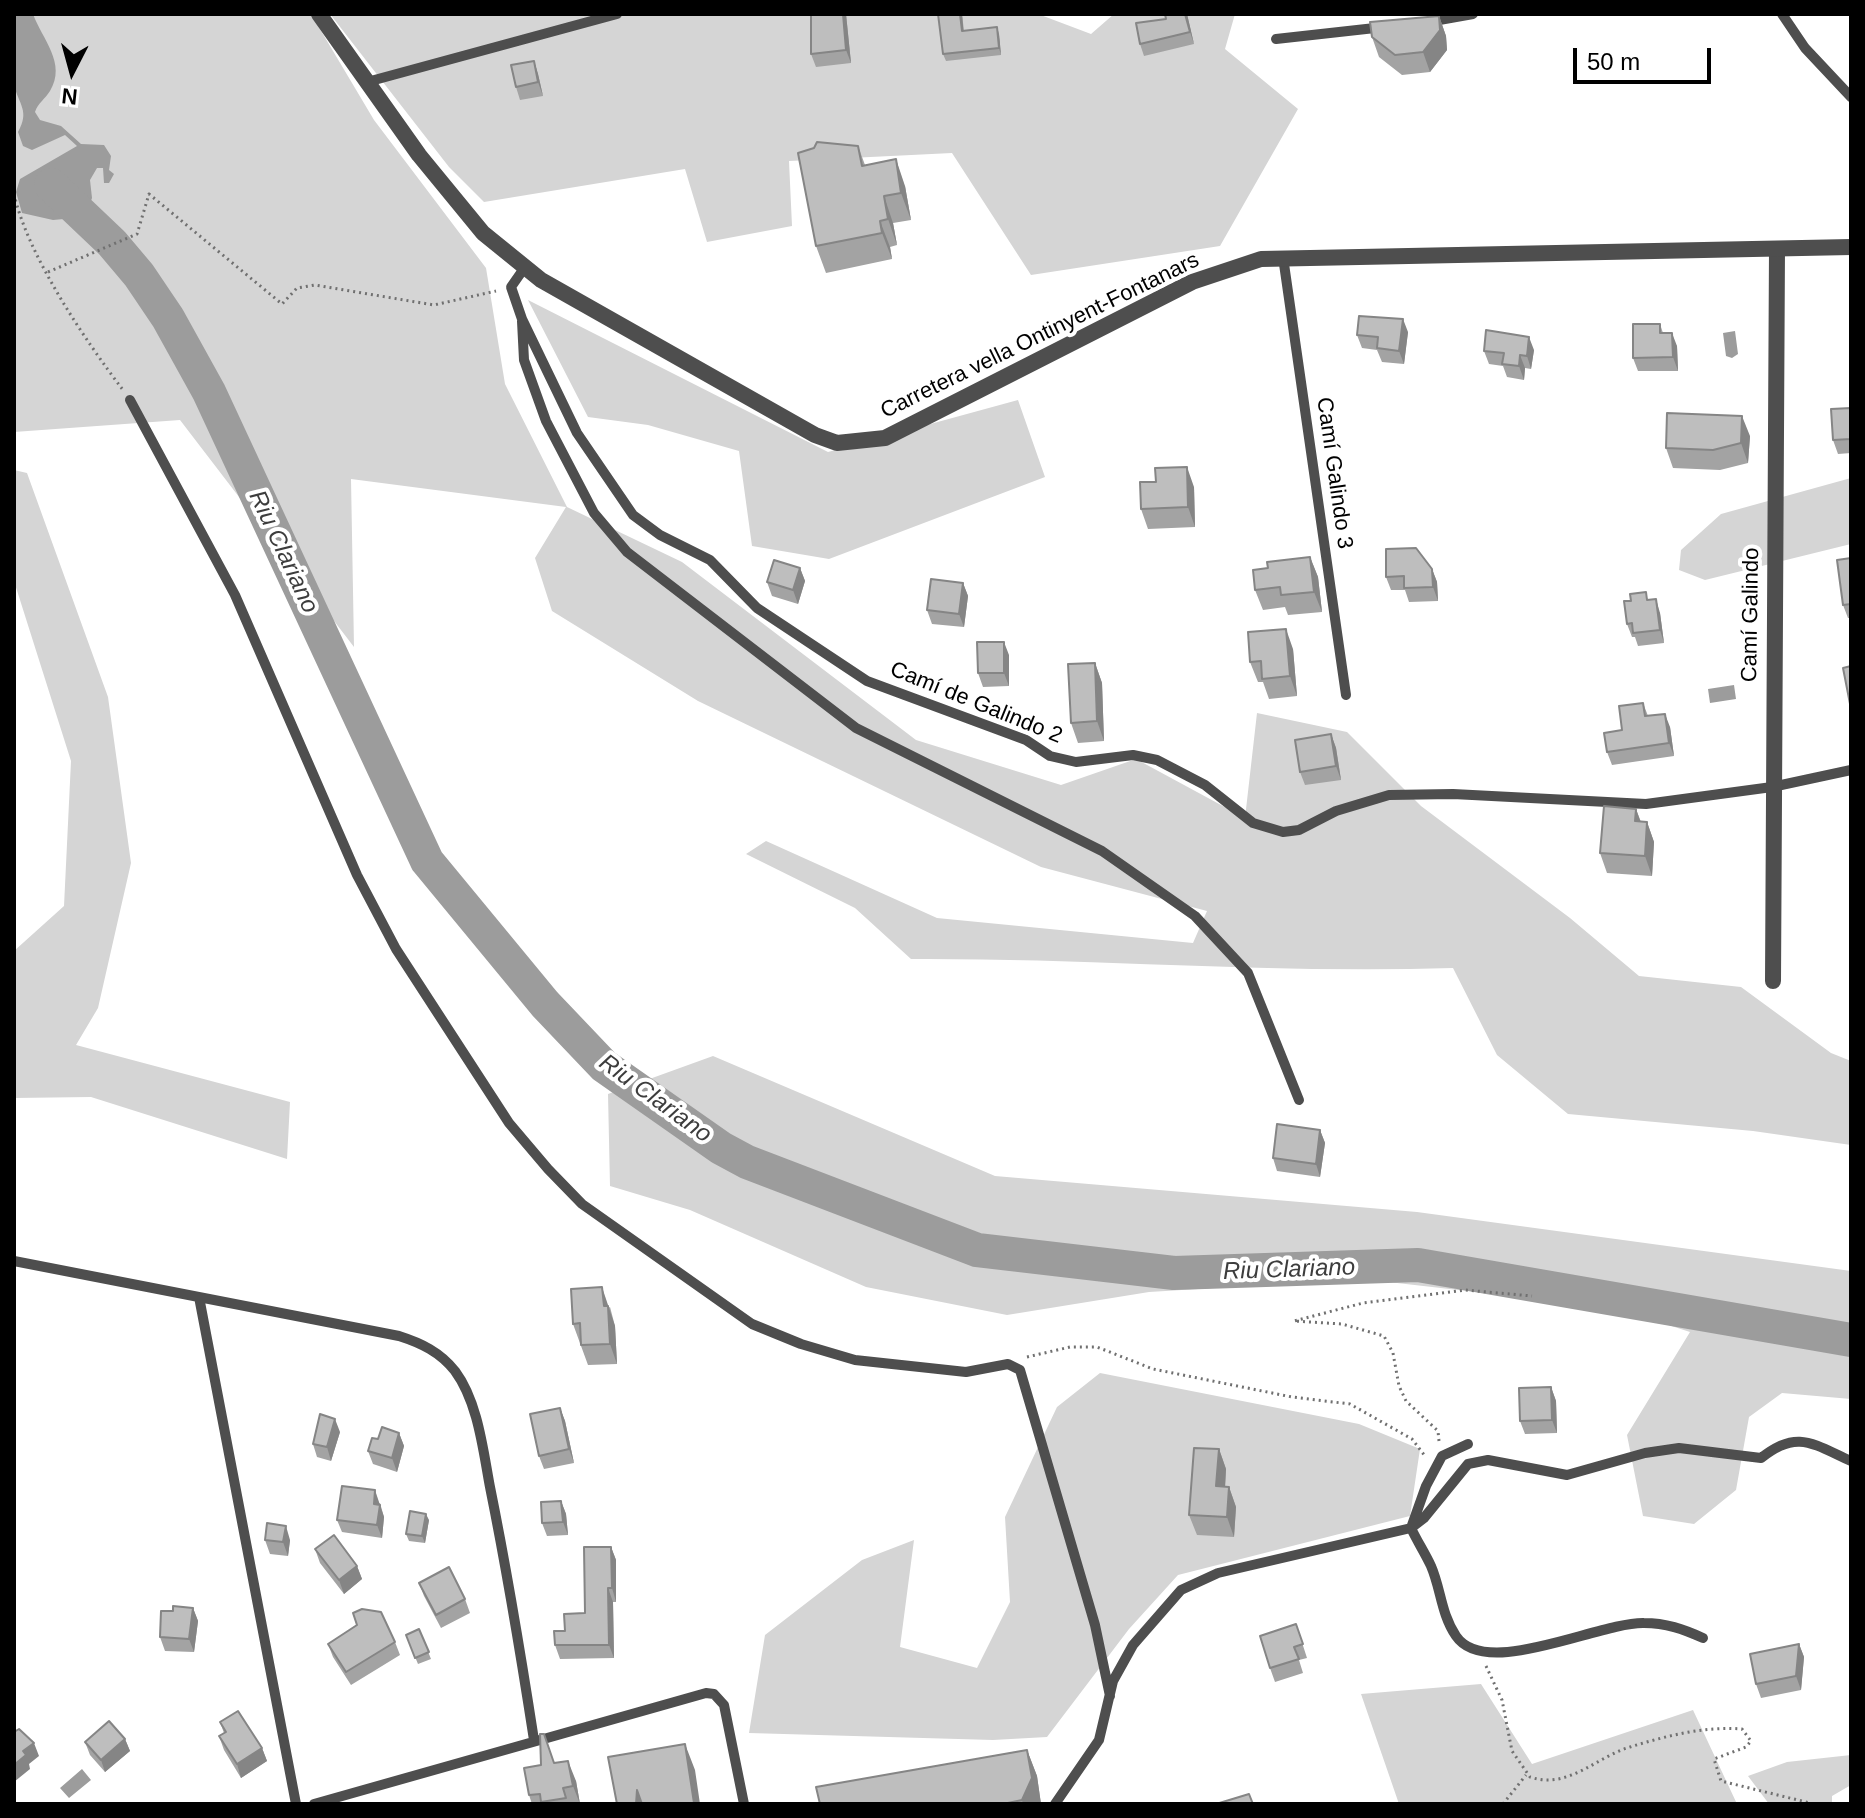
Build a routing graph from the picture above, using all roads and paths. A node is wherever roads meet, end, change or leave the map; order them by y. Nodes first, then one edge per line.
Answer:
1 (319, 14) edge
2 (617, 14) edge
3 (1473, 14) edge
4 (1782, 14) edge
5 (1420, 23) edge
6 (1392, 26) edge
7 (1276, 39) dead end
8 (367, 82) junction
9 (1851, 97) edge
10 (14, 194) edge
11 (1851, 247) edge
12 (1777, 249) junction
13 (1283, 257) junction
14 (525, 267) junction
15 (48, 272) junction
16 (511, 287) junction
17 (522, 319) junction
18 (130, 400) joint
19 (1346, 695) dead end
20 (1851, 770) edge
21 (1772, 787) junction
22 (1773, 981) dead end
23 (1299, 1100) dead end
24 (14, 1261) edge
25 (1532, 1296) dead end
26 (199, 1297) junction
27 (1015, 1367) junction
28 (1468, 1444) dead end
29 (1442, 1456) junction
30 (1851, 1461) edge
31 (1435, 1469) junction
32 (1411, 1528) junction
33 (1703, 1638) dead end
34 (1479, 1652) junction
35 (1110, 1696) junction
36 (534, 1740) junction
37 (1526, 1775) junction
38 (296, 1804) edge
39 (314, 1804) edge
40 (744, 1804) edge
41 (1055, 1804) edge
42 (1503, 1804) edge
43 (1814, 1804) edge

1 - 8 street, Carretera vella Ontinyent-Fontanars
2 - 8 lane
3 - 5 lane
4 - 9 lane
6 - 7 lane
8 - 14 street, Carretera vella Ontinyent-Fontanars
10 - 15 path
11 - 12 street, Carretera vella Ontinyent-Fontanars
12 - 13 street, Carretera vella Ontinyent-Fontanars
12 - 21 street, Camí Galindo
13 - 14 street, Carretera vella Ontinyent-Fontanars
13 - 19 lane, Camí Galindo 3
14 - 16 lane
15 - 16 path
15 - 18 path
16 - 17 lane, Camí de Galindo 2
17 - 21 lane, Camí de Galindo 2
17 - 23 lane
18 - 27 lane
20 - 21 lane, Camí de Galindo 2
21 - 22 street, Camí Galindo
24 - 26 lane
25 - 29 path
26 - 36 lane
26 - 38 lane
27 - 31 path
27 - 35 lane
28 - 29 lane
29 - 31 lane
30 - 32 lane
31 - 32 lane
32 - 34 lane
32 - 35 lane
33 - 34 lane
34 - 37 path
35 - 41 lane
36 - 39 lane
36 - 40 lane
37 - 42 path
37 - 43 path

